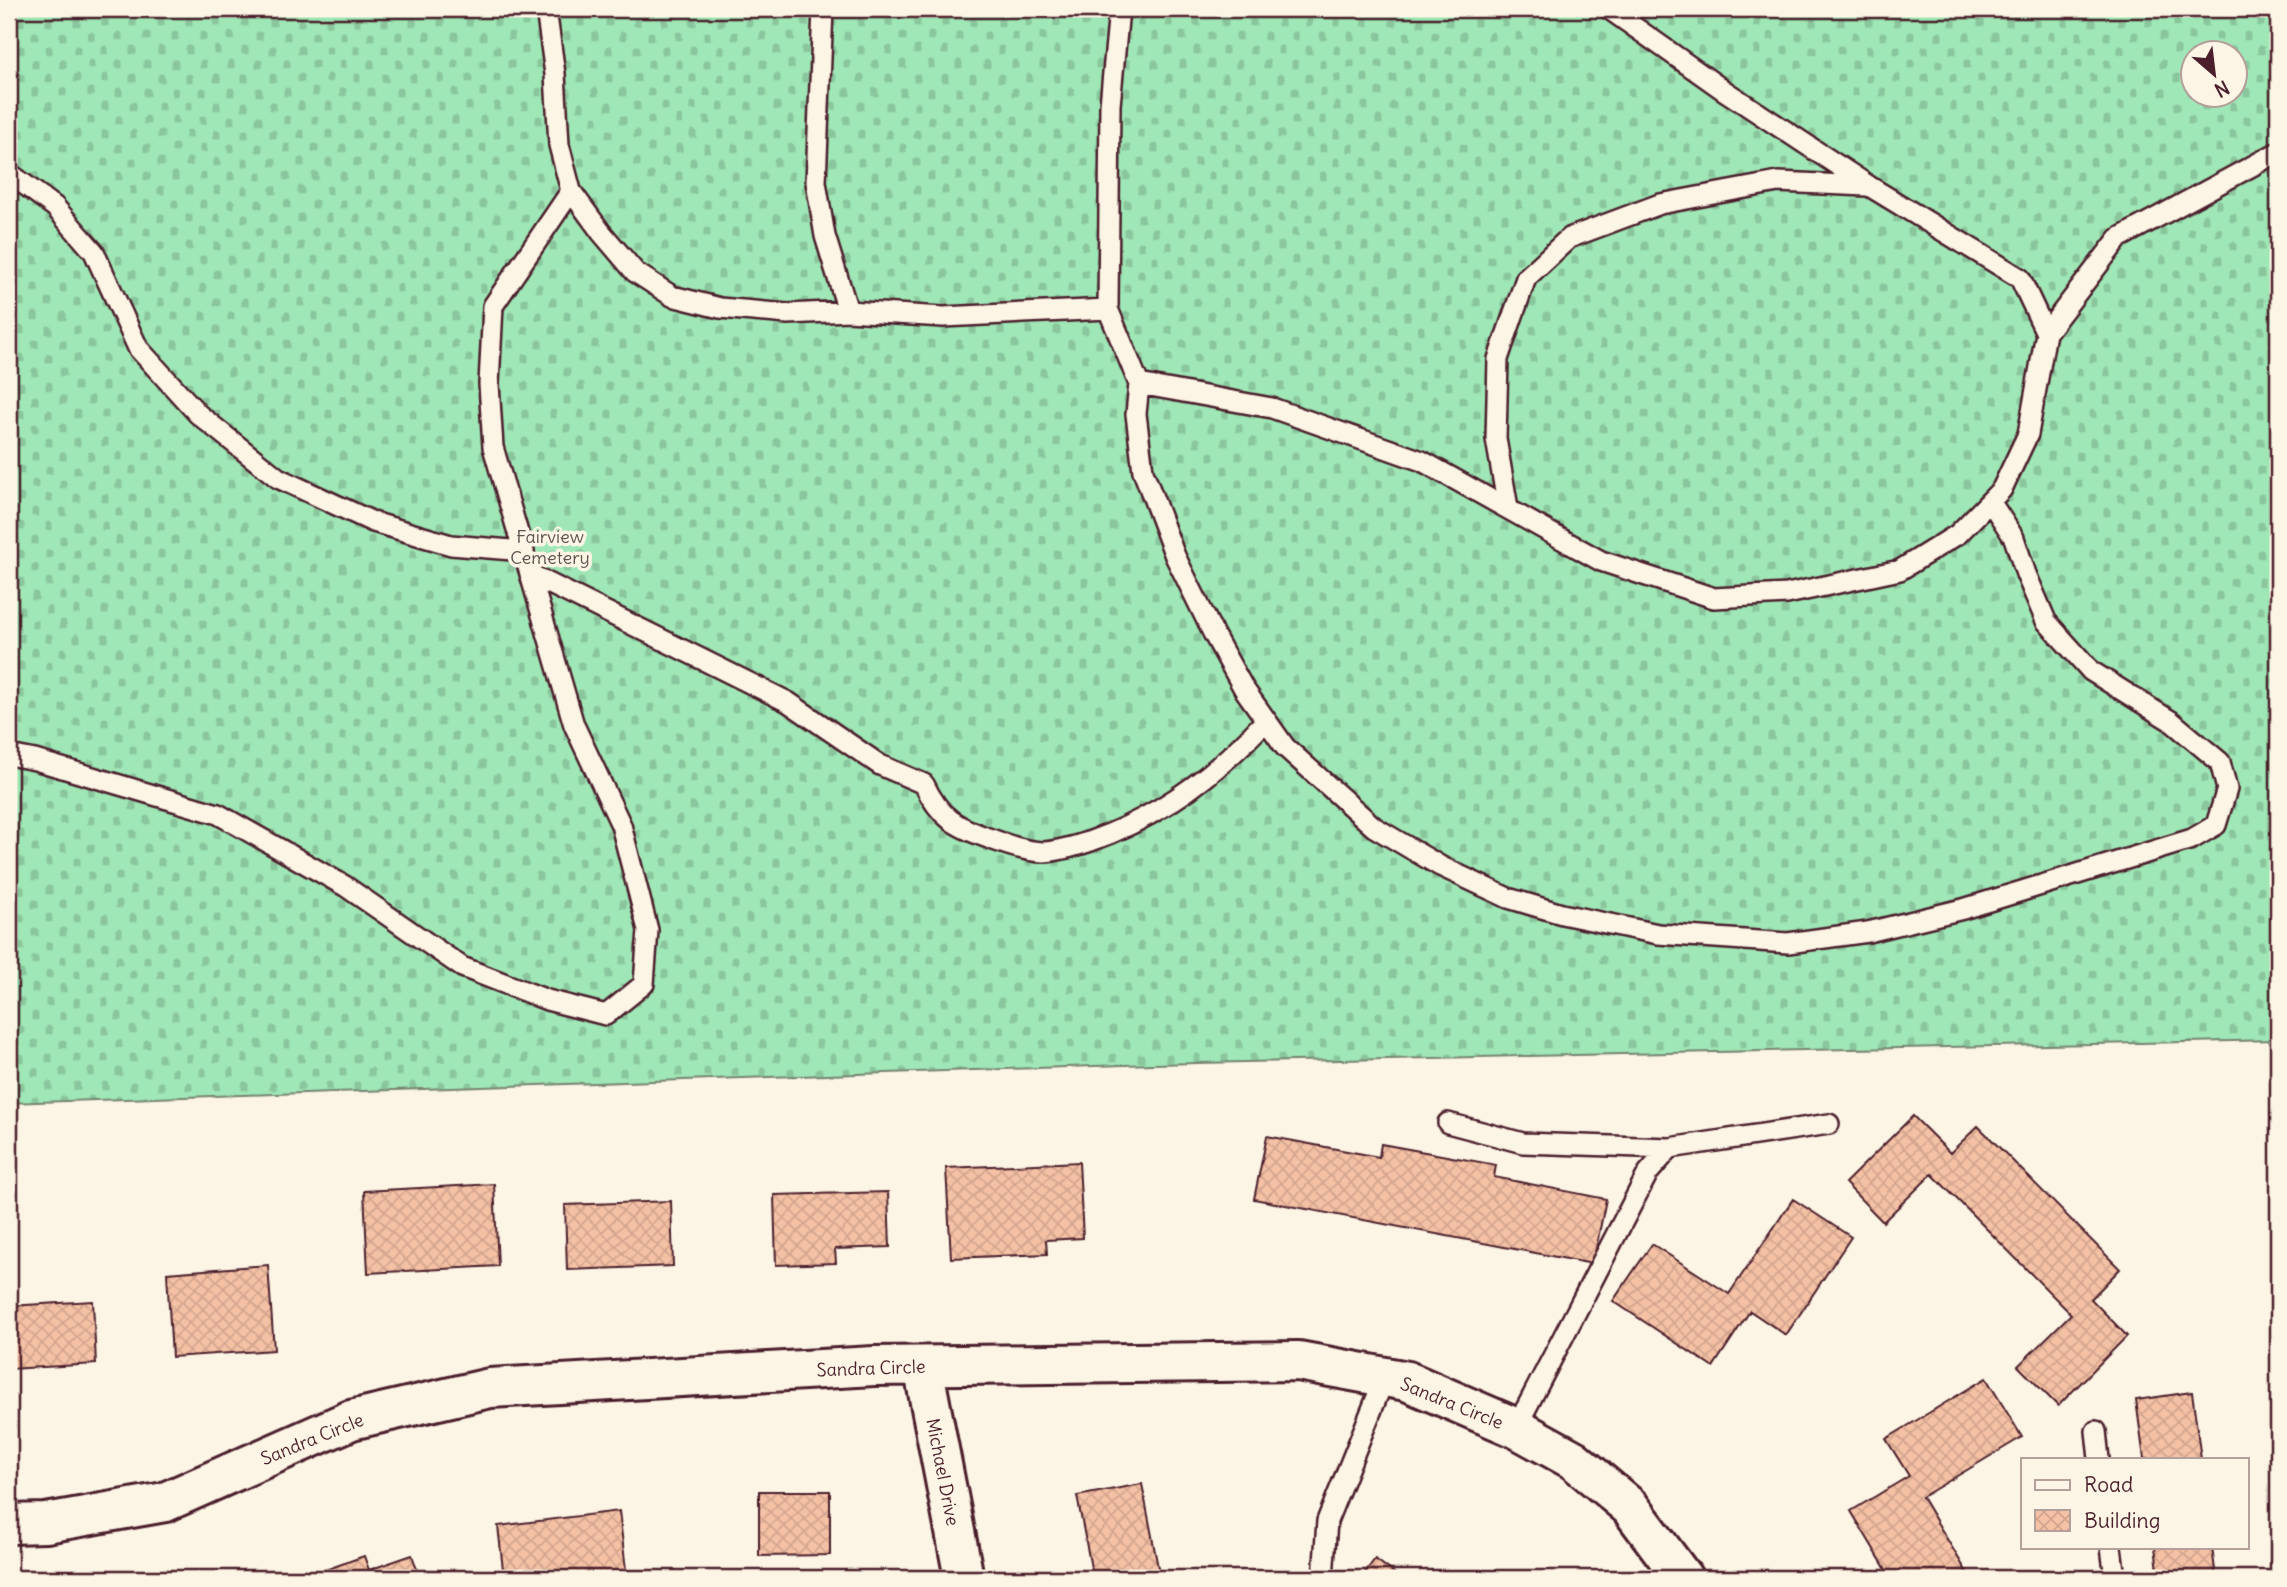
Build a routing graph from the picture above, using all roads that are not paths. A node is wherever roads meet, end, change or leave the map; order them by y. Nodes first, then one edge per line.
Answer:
1 (546, 9) edge
2 (823, 9) edge
3 (1119, 9) edge
4 (1609, 9) edge
5 (2278, 152) edge
6 (9, 173) edge
7 (1869, 186) junction
8 (571, 191) junction
9 (1108, 309) junction
10 (848, 311) junction
11 (2046, 333) junction
12 (1139, 384) junction
13 (1990, 502) junction
14 (1508, 508) junction
15 (524, 551) junction
16 (532, 575) junction
17 (1266, 720) junction
18 (9, 755) edge
19 (1448, 1123) dead end
20 (1829, 1124) dead end
21 (1670, 1148) junction
22 (923, 1366) junction
23 (1385, 1377) junction
24 (1516, 1428) junction
25 (2096, 1431) dead end
26 (2099, 1458) edge
27 (9, 1524) edge
28 (2111, 1548) edge
29 (964, 1578) edge
30 (1323, 1578) edge
31 (1683, 1578) edge
32 (2115, 1578) edge

1 - 8 lane
2 - 10 lane
3 - 9 lane
4 - 7 lane
5 - 11 lane
6 - 15 lane
7 - 11 lane
7 - 14 lane
8 - 10 lane
8 - 15 lane
9 - 10 lane
9 - 12 lane
11 - 13 lane
12 - 14 lane
12 - 17 lane
13 - 14 lane
13 - 17 lane
15 - 16 lane
16 - 17 lane
16 - 18 lane
19 - 21 lane
20 - 21 lane
21 - 24 lane
22 - 23 street, Sandra Circle
22 - 27 street, Sandra Circle
22 - 29 street, Michael Drive
23 - 24 street, Sandra Circle
23 - 30 lane
24 - 31 street, Sandra Circle
25 - 26 lane
28 - 32 lane

